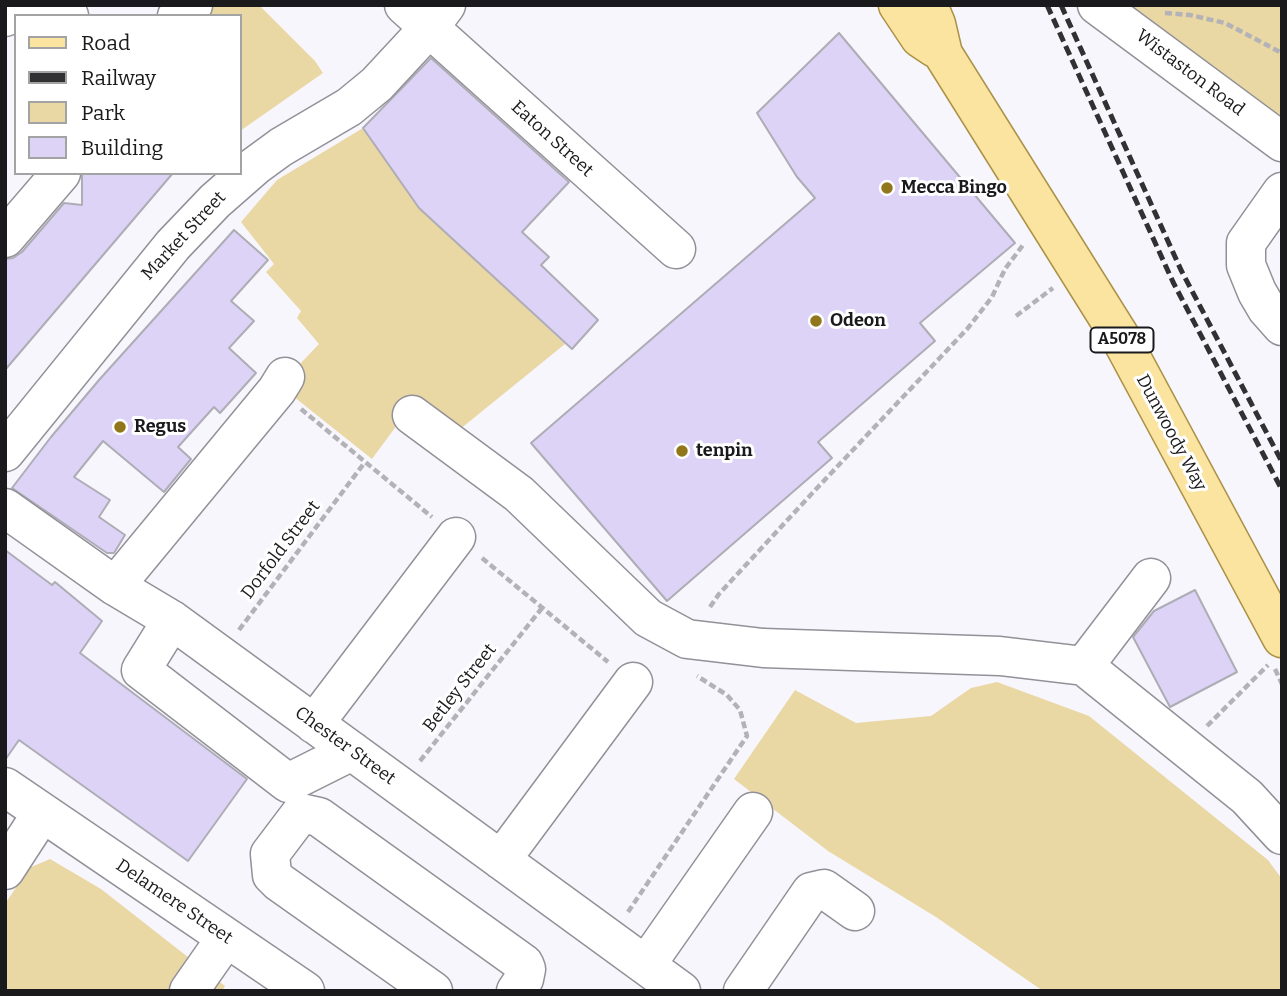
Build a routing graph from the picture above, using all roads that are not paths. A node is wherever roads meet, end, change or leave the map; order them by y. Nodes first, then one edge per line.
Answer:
1 (16, 5) edge
2 (47, 5) edge
3 (898, 5) edge
4 (928, 5) edge
5 (426, 13) edge
6 (65, 14) edge
7 (5, 17) edge
8 (1119, 21) edge
9 (943, 54) junction
10 (1282, 142) edge
11 (59, 175) edge
12 (1282, 192) edge
13 (5, 238) edge
14 (676, 249) dead end
15 (1282, 326) edge
16 (285, 377) dead end
17 (412, 415) dead end
18 (5, 452) edge
19 (5, 508) edge
20 (456, 537) dead end
21 (1151, 578) dead end
22 (115, 586) junction
23 (172, 620) junction
24 (1276, 650) edge
25 (1084, 666) junction
26 (633, 682) dead end
27 (314, 724) junction
28 (352, 751) junction
29 (5, 787) edge
30 (753, 812) dead end
31 (42, 813) junction
32 (1282, 835) edge
33 (501, 860) junction
34 (5, 870) edge
35 (855, 911) dead end
36 (226, 937) junction
37 (646, 965) junction
38 (418, 987) edge
39 (189, 991) edge
40 (305, 991) edge
41 (516, 991) edge
42 (681, 991) edge
43 (743, 991) edge

1 - 7 street
2 - 6 street
3 - 9 main road, Dunwoody Way / A5078
4 - 9 main road, Dunwoody Way / A5078
5 - 14 street, Eaton Street
5 - 18 street, Market Street
8 - 10 street, Wistaston Road
9 - 24 main road, Dunwoody Way / A5078
11 - 13 street
12 - 15 street
16 - 22 street
17 - 25 street
19 - 22 street, Chester Street
20 - 27 street
21 - 25 street
22 - 23 street, Chester Street
23 - 27 street, Chester Street
23 - 28 street
25 - 32 street
26 - 33 street
27 - 28 street, Chester Street
28 - 33 street, Chester Street
29 - 31 street, Delamere Street
30 - 37 street
31 - 34 street
31 - 36 street, Delamere Street
33 - 37 street, Chester Street
35 - 43 street
36 - 39 street
36 - 40 street, Delamere Street
37 - 42 street, Chester Street
38 - 41 street

